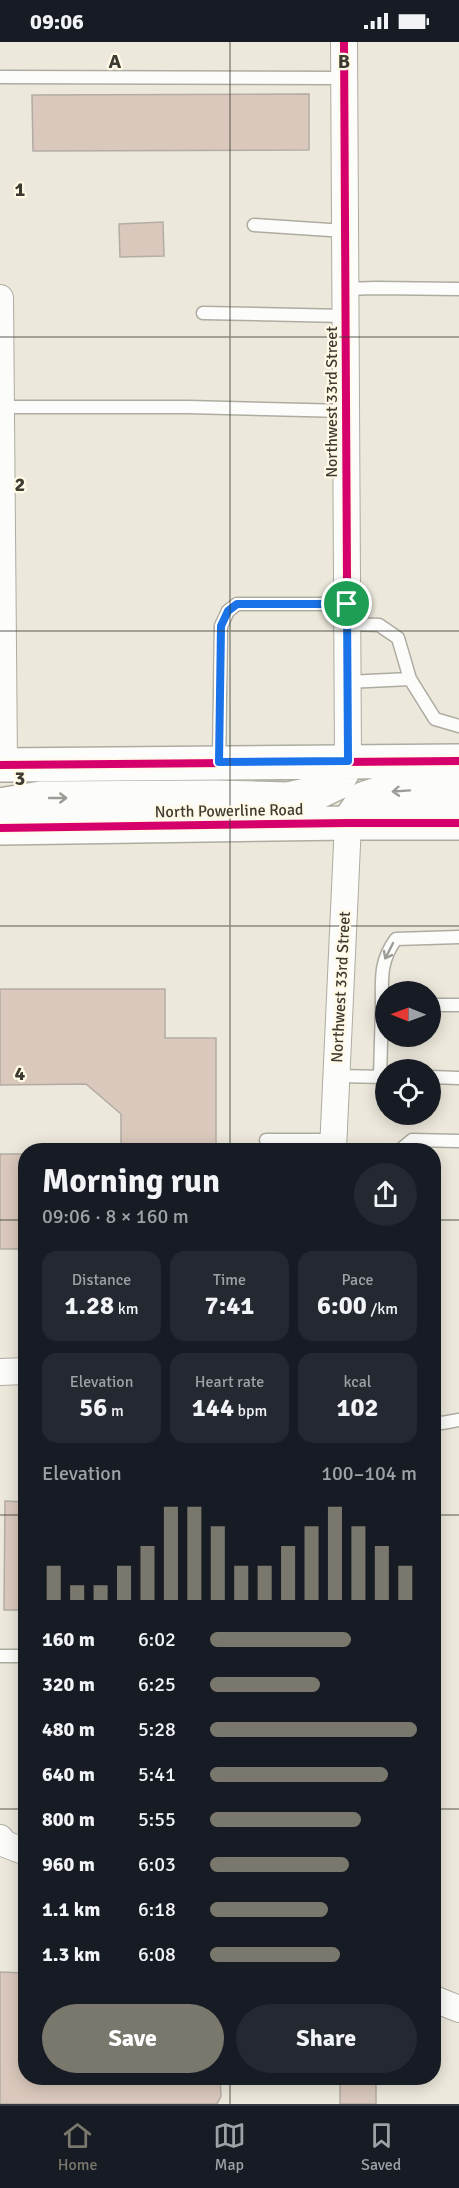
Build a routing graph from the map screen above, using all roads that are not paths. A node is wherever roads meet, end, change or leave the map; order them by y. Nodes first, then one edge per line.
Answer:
1 (344, 42) edge
2 (0, 77) edge
3 (344, 78) junction
4 (254, 225) dead end
5 (345, 231) junction
6 (345, 289) junction
7 (459, 290) edge
8 (0, 298) edge
9 (203, 313) dead end
10 (345, 316) junction
11 (0, 363) edge
12 (1, 407) edge
13 (346, 411) junction
14 (347, 614) junction
15 (410, 679) junction
16 (347, 682) junction
17 (459, 726) edge
18 (459, 760) edge
19 (348, 761) junction
20 (219, 762) junction
21 (2, 765) edge
22 (459, 790) edge
23 (0, 805) edge
24 (348, 823) junction
25 (459, 823) edge
26 (0, 828) edge
27 (459, 937) edge
28 (382, 981) edge
29 (441, 1005) edge
30 (459, 1005) edge
31 (337, 1076) junction
32 (375, 1077) edge
33 (441, 1077) edge
34 (459, 1078) edge
35 (266, 1140) dead end
36 (459, 1141) edge
37 (307, 1143) edge
38 (334, 1143) edge
39 (408, 1143) edge
40 (18, 1371) edge
41 (0, 1372) edge
42 (459, 1420) edge
43 (441, 1423) edge
44 (0, 1656) edge
45 (18, 1656) edge
46 (0, 1838) edge
47 (18, 1849) edge
48 (441, 2003) edge
49 (459, 2009) edge

1 - 3 street, Northwest 33rd Street
2 - 3 lane
3 - 5 street, Northwest 33rd Street
4 - 5 lane
5 - 6 street, Northwest 33rd Street
6 - 7 lane
6 - 10 street, Northwest 33rd Street
8 - 11 street
9 - 10 lane
10 - 13 street, Northwest 33rd Street
11 - 12 street
12 - 13 lane
12 - 21 street
13 - 14 street, Northwest 33rd Street
14 - 15 lane
14 - 16 street, Northwest 33rd Street
14 - 20 lane
15 - 16 lane
15 - 17 lane
16 - 19 street, Northwest 33rd Street
18 - 19 main road
19 - 20 main road
23 -> 19 main road
20 - 21 main road
22 -> 24 main road
24 - 25 main road, North Powerline Road
24 - 26 main road, North Powerline Road
24 - 31 street, Northwest 33rd Street
27 -> 28 lane
29 - 30 lane
31 - 32 lane
31 - 38 street, Northwest 33rd Street
33 - 34 lane
35 - 37 lane
36 - 39 lane
40 - 41 street
42 - 43 lane
44 - 45 lane
46 - 47 street
48 - 49 street

